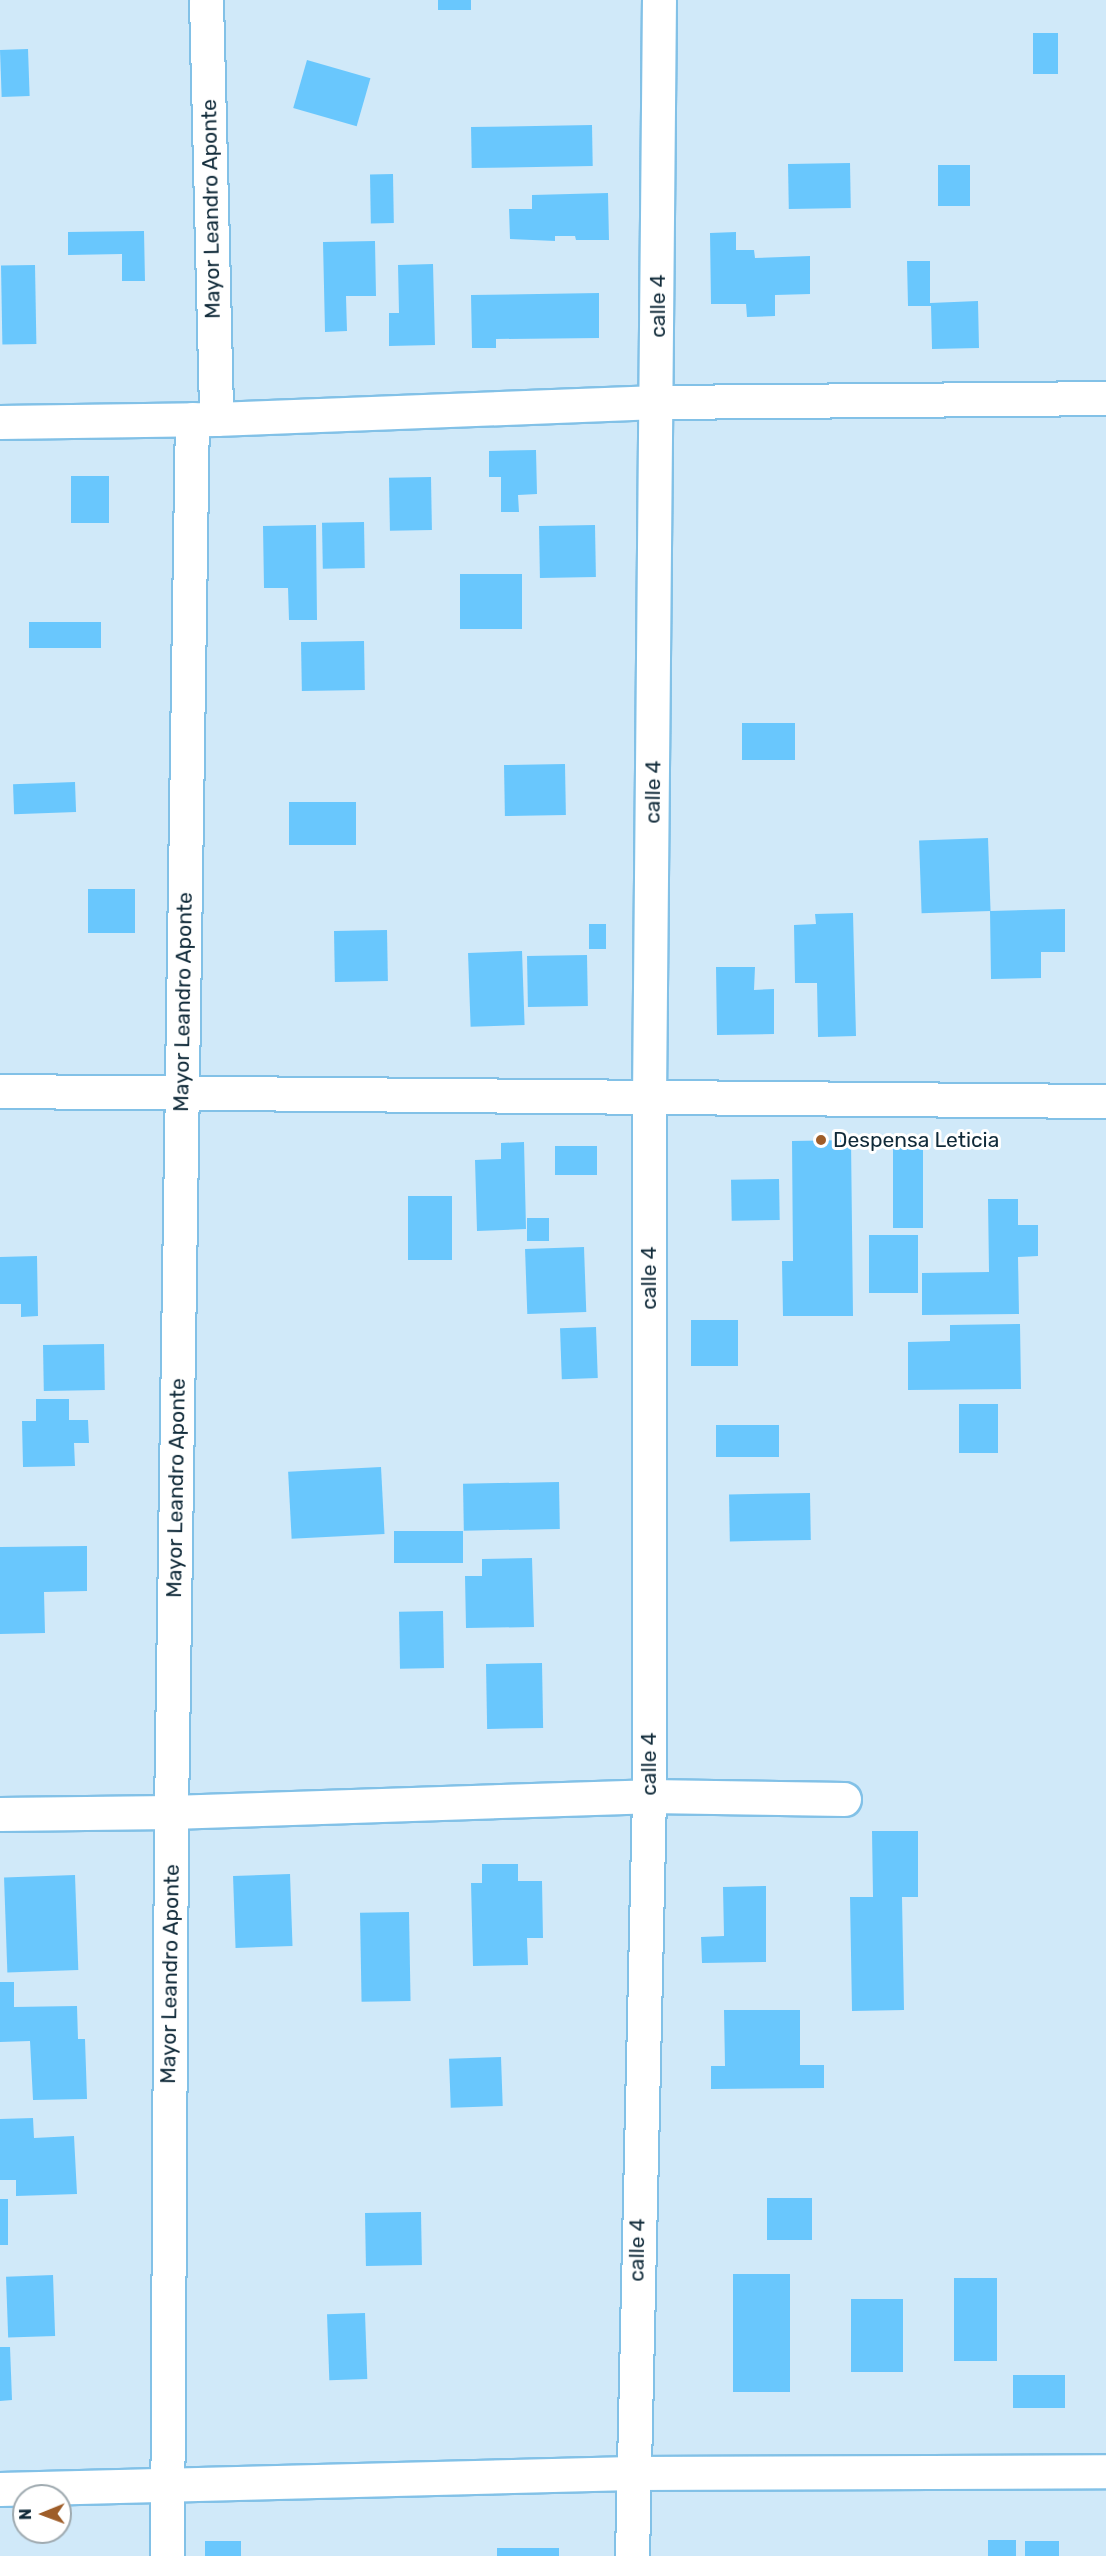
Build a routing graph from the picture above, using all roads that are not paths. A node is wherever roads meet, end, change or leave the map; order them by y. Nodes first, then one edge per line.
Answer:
1 (206, 0) edge
2 (659, 0) edge
3 (1106, 398) edge
4 (658, 402) junction
5 (204, 419) junction
6 (0, 422) edge
7 (182, 1090) junction
8 (0, 1091) edge
9 (649, 1099) junction
10 (1106, 1101) edge
11 (649, 1796) junction
12 (844, 1799) dead end
13 (171, 1812) junction
14 (0, 1814) edge
15 (1106, 2471) edge
16 (632, 2473) junction
17 (165, 2484) junction
18 (0, 2489) edge
19 (166, 2556) edge
20 (632, 2556) edge

1 - 5 street, Mayor Leandro Aponte
2 - 4 street, calle 4
3 - 4 street
4 - 5 street
4 - 9 street, calle 4
5 - 6 street
5 - 7 street, Mayor Leandro Aponte
7 - 8 street
7 - 9 street
7 - 13 street, Mayor Leandro Aponte
9 - 10 street
9 - 11 street, calle 4
11 - 12 street
11 - 13 street
11 - 16 street, calle 4
13 - 14 street
13 - 17 street, Mayor Leandro Aponte
15 - 16 street
16 - 17 street
16 - 20 street, calle 4
17 - 18 street
17 - 19 street, Mayor Leandro Aponte

